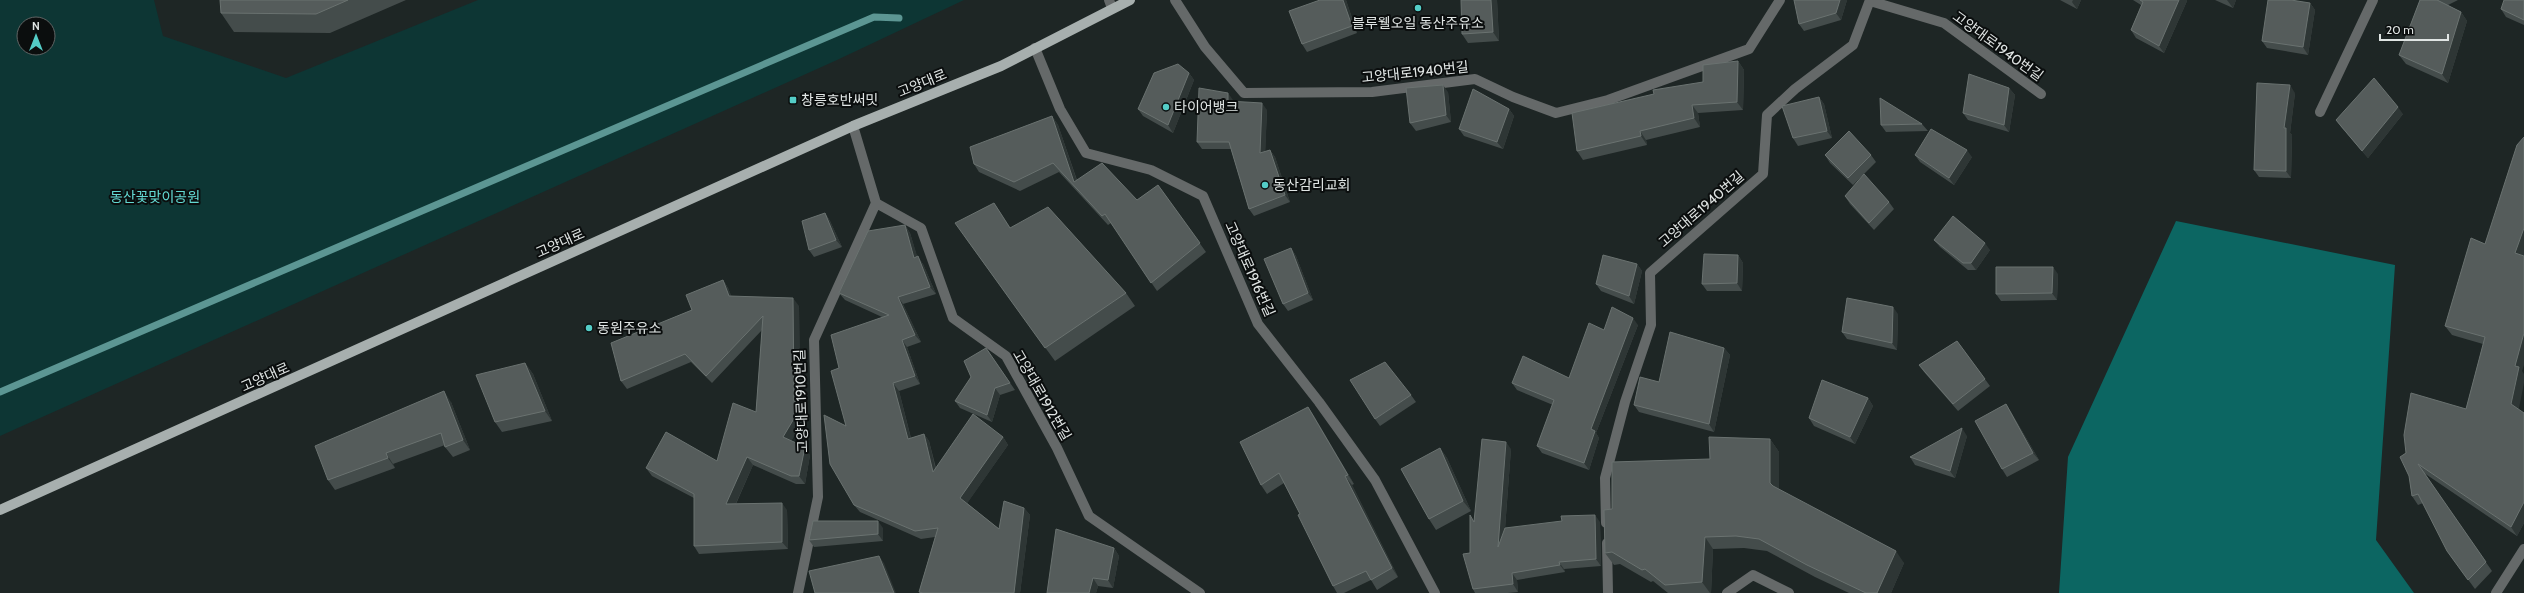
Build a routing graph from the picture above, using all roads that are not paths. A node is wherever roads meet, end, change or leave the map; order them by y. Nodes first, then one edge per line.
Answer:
1 (1130, 0) edge
2 (1175, 0) edge
3 (1780, 0) edge
4 (1870, 0) edge
5 (2373, 0) edge
6 (1110, 4) edge
7 (1035, 48) junction
8 (2041, 94) dead end
9 (2320, 112) dead end
10 (853, 126) junction
11 (876, 202) junction
12 (0, 510) edge
13 (2524, 550) edge
14 (798, 593) edge
15 (1200, 593) edge
16 (1435, 593) edge
17 (1608, 593) edge
18 (1727, 593) edge
19 (1789, 593) edge
20 (2496, 593) edge

1 - 6 main road, 고양대로
2 - 3 street, 고양대로1940번길
4 - 8 street, 고양대로1940번길
4 - 17 street, 고양대로1940번길
5 - 9 street
6 - 7 main road, 고양대로
7 - 10 main road, 고양대로
7 - 16 street, 고양대로1916번길
10 - 11 street
10 - 12 main road, 고양대로
11 - 14 street, 고양대로1910번길
11 - 15 street, 고양대로1912번길
13 - 20 street
18 - 19 street

